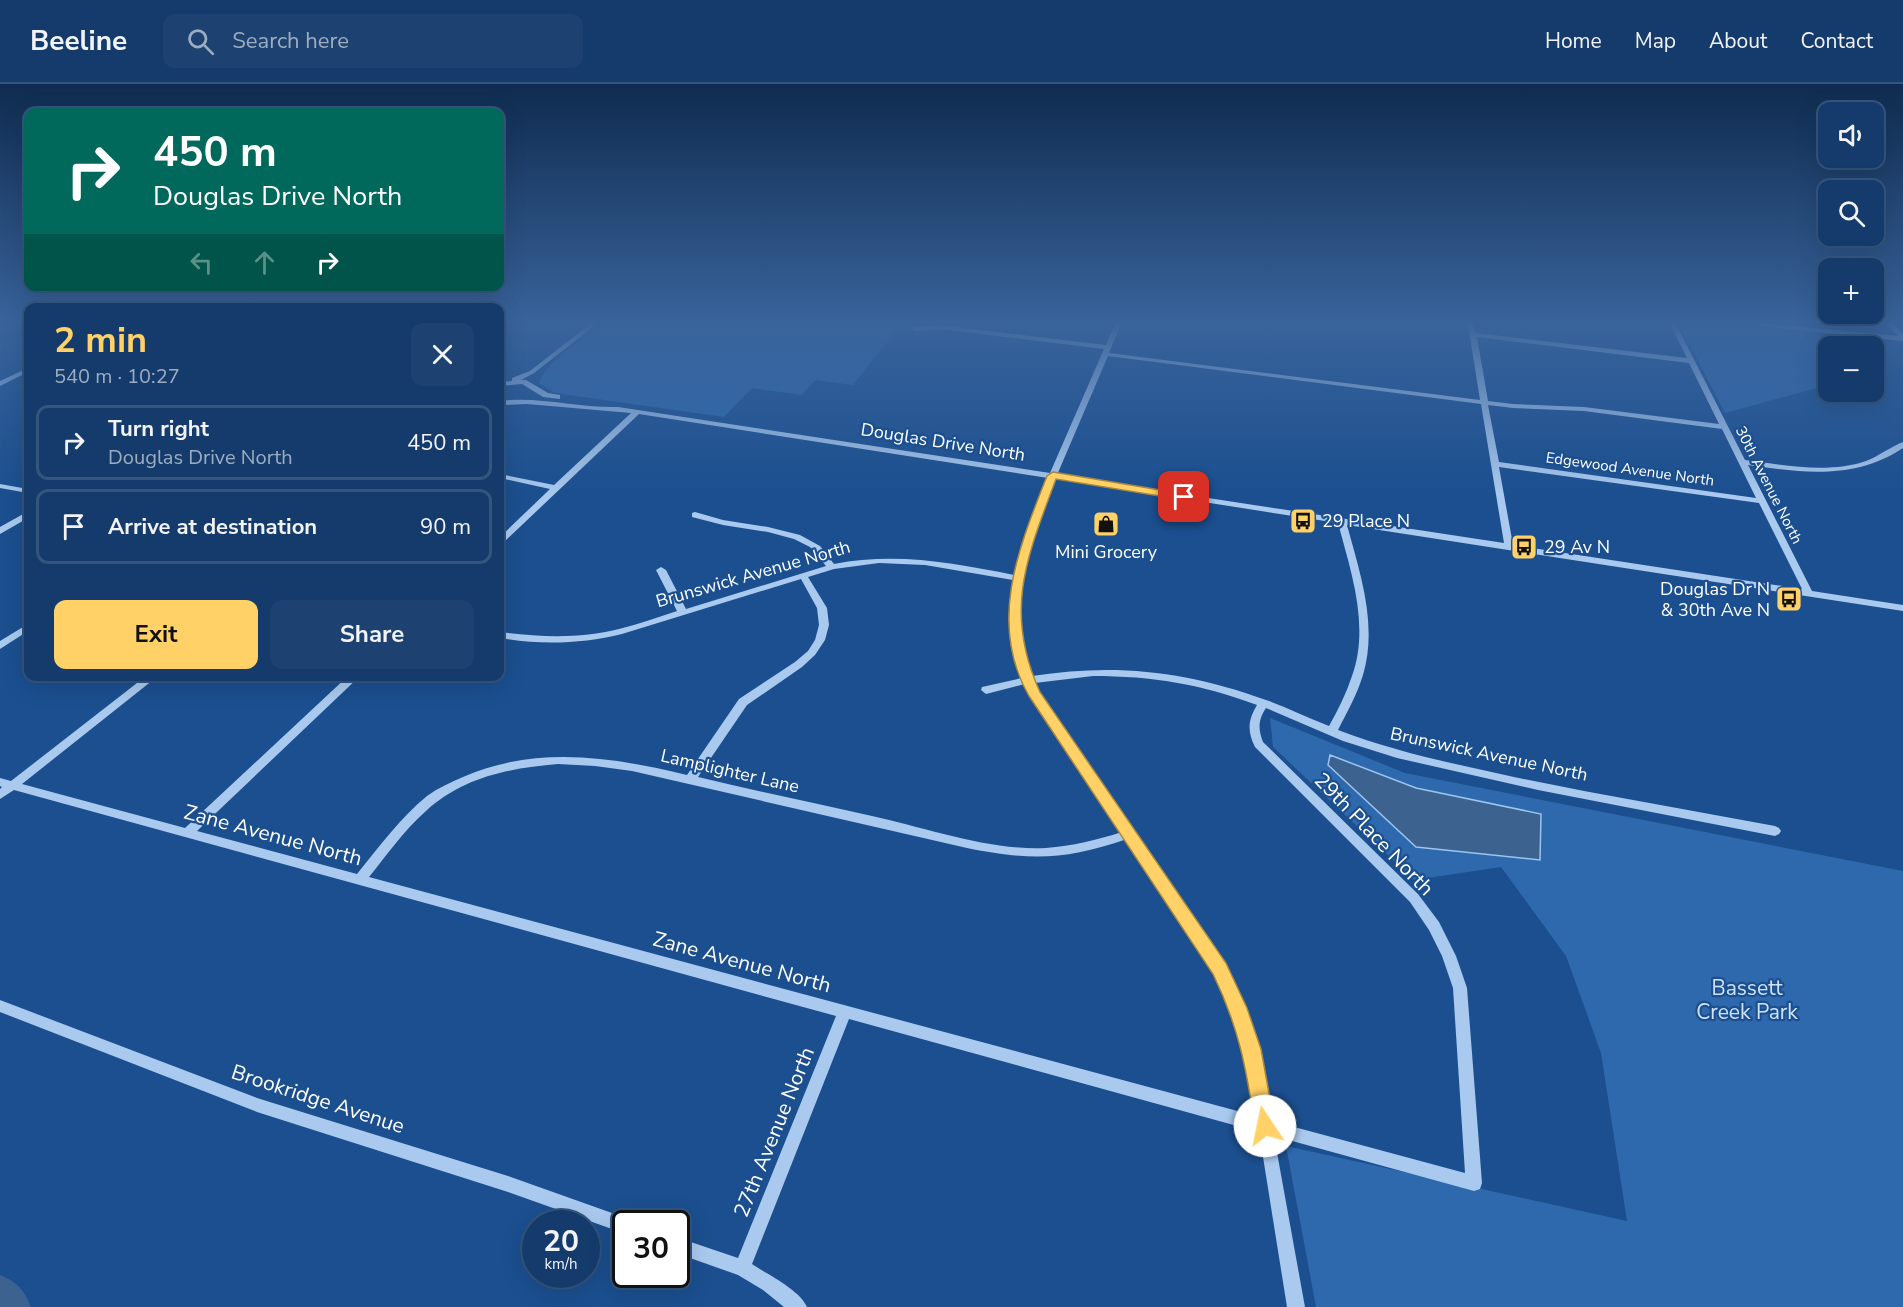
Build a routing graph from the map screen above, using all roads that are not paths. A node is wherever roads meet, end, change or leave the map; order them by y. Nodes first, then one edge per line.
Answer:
1 (537, 381) edge
2 (1094, 381) edge
3 (1326, 381) edge
4 (1481, 381) edge
5 (1702, 381) edge
6 (504, 384) edge
7 (533, 387) junction
8 (514, 402) junction
9 (504, 403) edge
10 (1485, 403) junction
11 (618, 409) junction
12 (637, 412) junction
13 (1725, 427) junction
14 (1902, 445) edge
15 (1743, 462) junction
16 (1494, 464) junction
17 (1053, 476) junction
18 (504, 477) edge
19 (0, 486) edge
20 (556, 488) junction
21 (24, 491) edge
22 (1762, 501) junction
23 (695, 515) dead end
24 (24, 516) edge
25 (1342, 521) junction
26 (0, 531) edge
27 (504, 537) edge
28 (1509, 547) junction
29 (832, 567) junction
30 (661, 570) dead end
31 (803, 576) junction
32 (1018, 578) junction
33 (1808, 593) junction
34 (1903, 608) edge
35 (683, 613) junction
36 (24, 630) edge
37 (504, 636) edge
38 (0, 646) edge
39 (1027, 679) junction
40 (146, 681) edge
41 (350, 681) edge
42 (986, 690) dead end
43 (1264, 703) junction
44 (1332, 731) junction
45 (690, 780) junction
46 (6, 784) edge
47 (0, 795) edge
48 (1774, 831) dead end
49 (187, 833) junction
50 (1129, 834) junction
51 (359, 880) junction
52 (0, 1006) edge
53 (845, 1011) junction
54 (1265, 1126) junction
55 (1474, 1183) joint
56 (612, 1221) edge
57 (690, 1250) edge
58 (742, 1268) junction
59 (798, 1307) edge
60 (1296, 1307) edge

1 - 7 street
2 - 17 street
3 - 10 street
4 - 10 street
5 - 13 street, 30th Avenue North
6 - 7 street, Douglas Drive North
7 - 8 street
7 - 11 street, Douglas Drive North
8 - 9 street, Douglas Drive North
8 - 11 street, Douglas Drive North
10 - 13 street
10 - 16 street
11 - 12 street, Douglas Drive North
12 - 17 street, Douglas Drive North
12 - 20 street
13 - 15 street, 30th Avenue North
14 - 15 street
15 - 22 street, 30th Avenue North
16 - 22 street, Edgewood Avenue North
16 - 28 street
17 - 25 street, Douglas Drive North
17 - 32 street
18 - 20 street
19 - 21 street
20 - 27 street
22 - 33 street, 30th Avenue North
23 - 29 street
24 - 26 street
25 - 28 street, Douglas Drive North
25 - 44 street
28 - 33 street, Douglas Drive North
29 - 31 street, Brunswick Avenue North
29 - 32 street, Brunswick Avenue North
30 - 35 street
31 - 35 street, Brunswick Avenue North
31 - 45 street
32 - 39 street
33 - 34 street, Douglas Drive North
35 - 37 street, Brunswick Avenue North
36 - 38 street
39 - 42 street, Brunswick Avenue North
39 - 43 street, Brunswick Avenue North
39 - 50 street
40 - 46 street
41 - 49 street
43 - 44 street, Brunswick Avenue North
43 - 55 street, 29th Place North
44 - 48 street, Brunswick Avenue North
45 - 50 street, Lamplighter Lane
45 - 51 street, Lamplighter Lane
46 - 47 street
46 - 49 street, Zane Avenue North
49 - 51 street, Zane Avenue North
50 - 54 street
51 - 53 street, Zane Avenue North
52 - 56 street, Brookridge Avenue
53 - 54 street, Zane Avenue North
53 - 58 street, 27th Avenue North
54 - 55 street, Zane Avenue North
54 - 60 street
57 - 58 street
58 - 59 street

